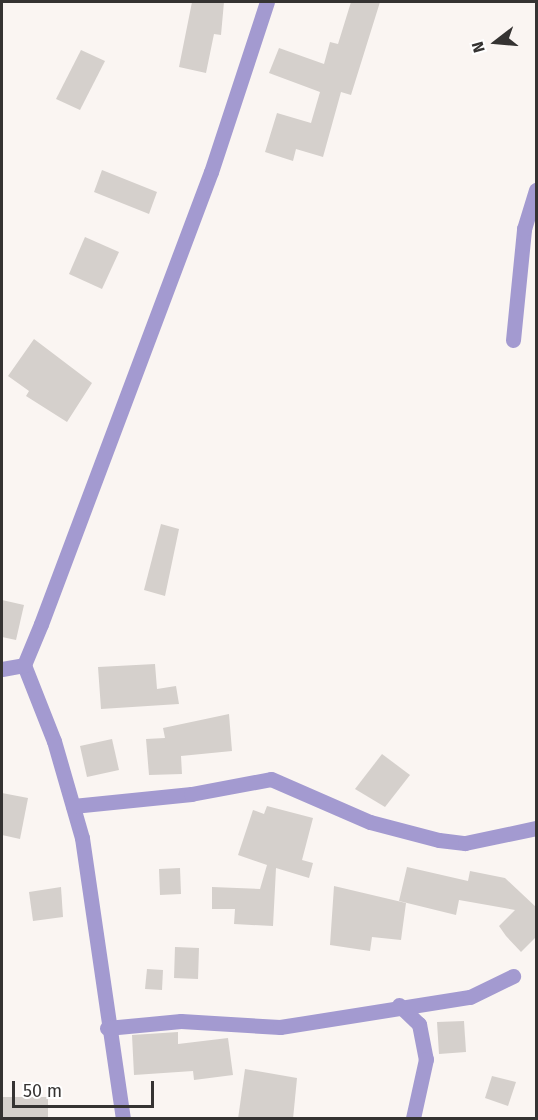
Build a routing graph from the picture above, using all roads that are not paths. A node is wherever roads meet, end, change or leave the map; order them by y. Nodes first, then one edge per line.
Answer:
1 (267, 2) edge
2 (537, 190) edge
3 (513, 340) dead end
4 (24, 665) junction
5 (2, 669) edge
6 (73, 806) junction
7 (537, 828) edge
8 (513, 976) dead end
9 (399, 1005) junction
10 (108, 1028) junction
11 (123, 1119) edge
12 (413, 1119) edge

1 - 4 street
2 - 3 street
4 - 5 street
4 - 6 street
6 - 7 street
6 - 10 street
8 - 9 street
9 - 10 street
9 - 12 street
10 - 11 street

